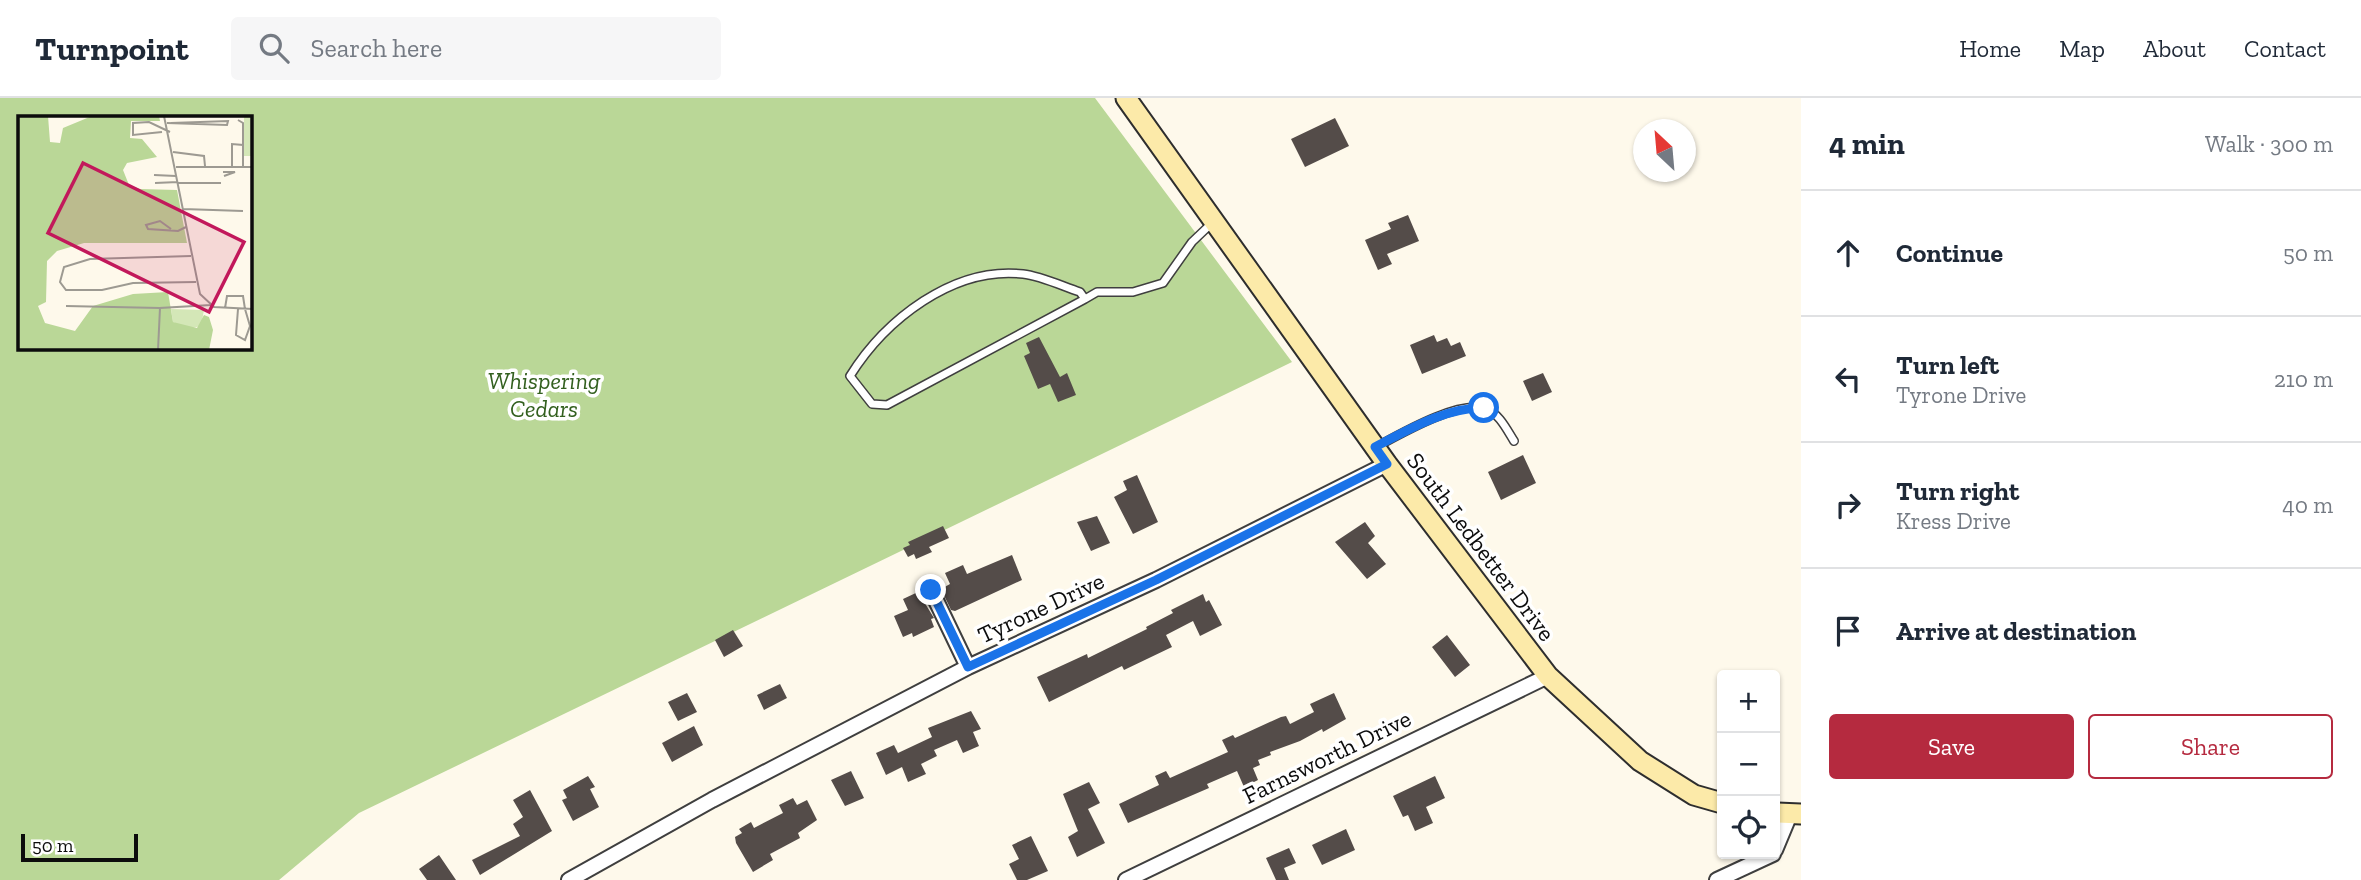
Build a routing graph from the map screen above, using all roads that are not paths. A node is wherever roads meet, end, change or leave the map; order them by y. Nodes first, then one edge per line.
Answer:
1 (1126, 98) edge
2 (1214, 221) junction
3 (1085, 299) junction
4 (1514, 441) dead end
5 (1375, 447) junction
6 (1387, 464) junction
7 (931, 590) dead end
8 (968, 667) junction
9 (1548, 676) junction
10 (1717, 802) edge
11 (1789, 814) edge
12 (1780, 837) edge
13 (1760, 859) edge
14 (569, 880) edge
15 (1126, 880) edge
16 (1717, 880) edge

1 - 2 street, South Ledbetter Drive
2 - 3 lane
2 - 5 street, South Ledbetter Drive
3 - 3 lane
4 - 5 lane
5 - 6 street, South Ledbetter Drive
6 - 8 street, Tyrone Drive
6 - 9 street, South Ledbetter Drive
7 - 8 street
8 - 14 street, Tyrone Drive
9 - 10 street, South Ledbetter Drive
9 - 15 street, Farnsworth Drive
11 - 12 street
13 - 16 street

